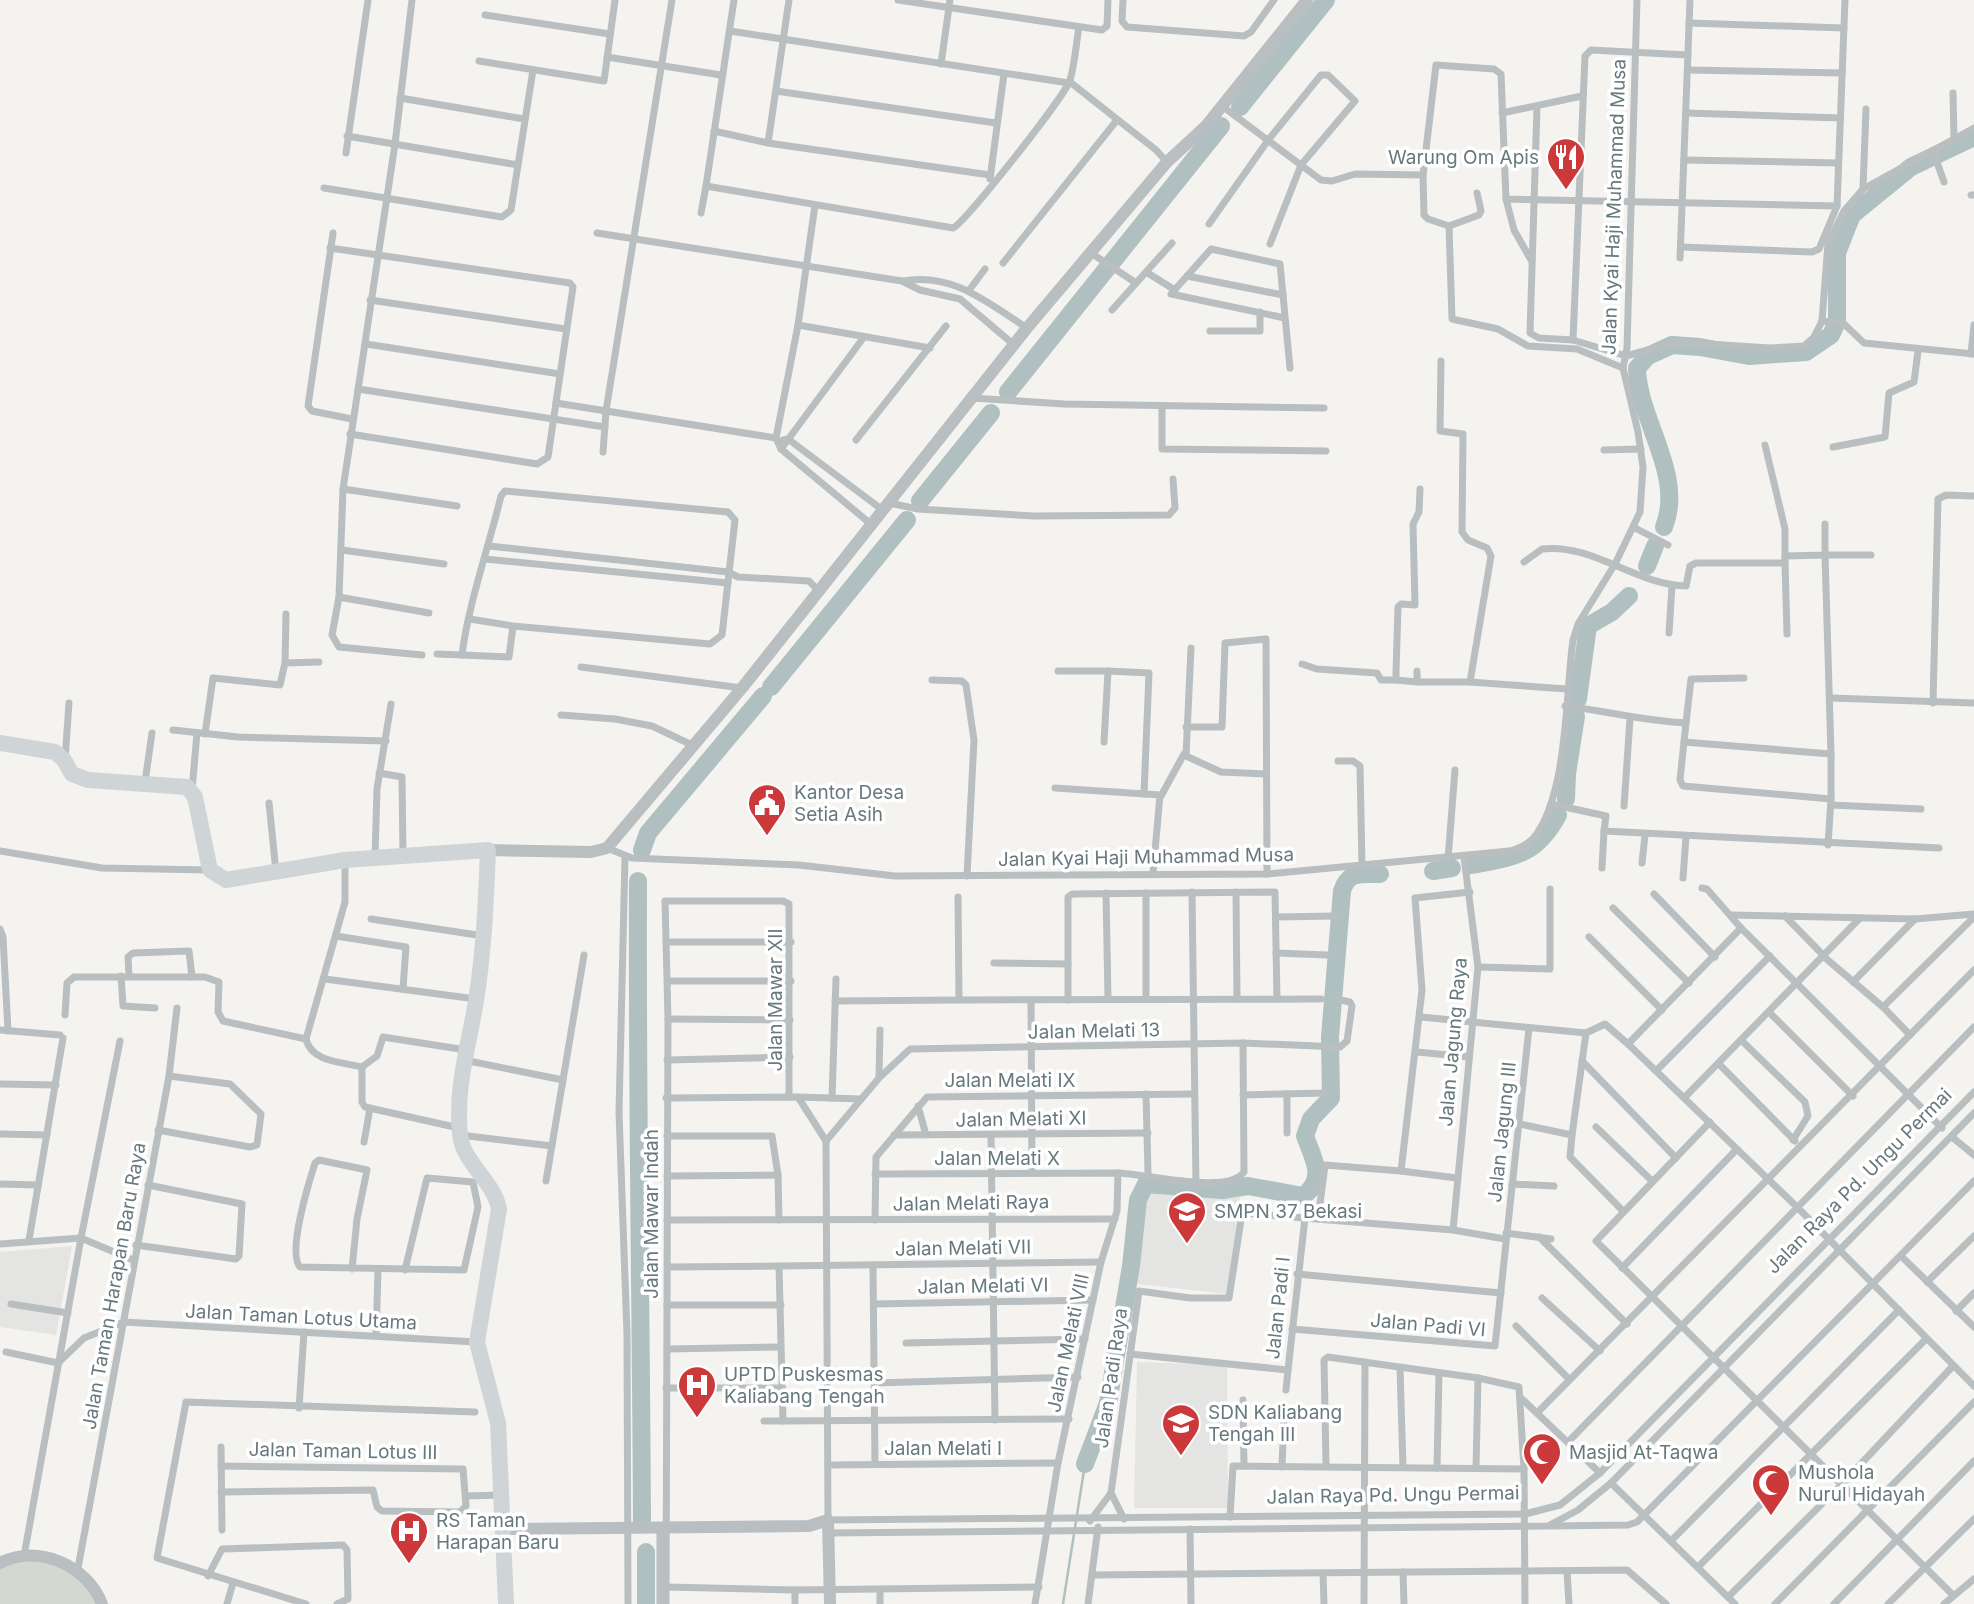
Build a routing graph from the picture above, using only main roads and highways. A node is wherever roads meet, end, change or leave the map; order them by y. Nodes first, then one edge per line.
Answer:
1 (0, 743) edge
2 (506, 1604) edge

1 - 2 main road

